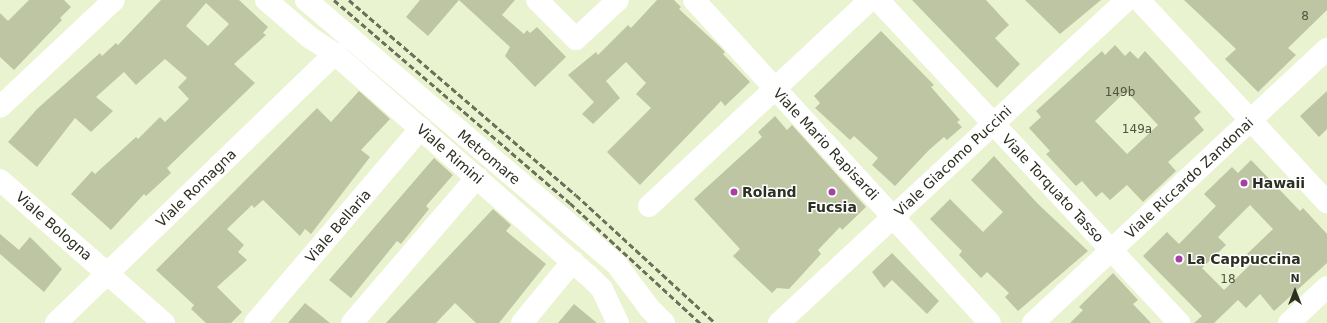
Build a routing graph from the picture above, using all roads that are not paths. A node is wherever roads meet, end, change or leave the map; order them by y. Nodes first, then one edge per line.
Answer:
1 (114, 0) edge
2 (266, 0) edge
3 (306, 0) edge
4 (537, 0) edge
5 (618, 0) edge
6 (694, 0) edge
7 (870, 0) edge
8 (878, 0) edge
9 (1127, 0) edge
10 (1139, 0) edge
11 (1327, 50) edge
12 (335, 54) junction
13 (775, 89) junction
14 (0, 107) edge
15 (1251, 120) junction
16 (993, 124) junction
17 (421, 128) junction
18 (477, 177) junction
19 (0, 180) edge
20 (1327, 202) edge
21 (649, 206) dead end
22 (893, 217) junction
23 (1111, 250) junction
24 (573, 261) junction
25 (108, 273) junction
26 (1327, 287) edge
27 (56, 323) edge
28 (164, 323) edge
29 (255, 323) edge
30 (352, 323) edge
31 (522, 323) edge
32 (618, 323) edge
33 (664, 323) edge
34 (779, 323) edge
35 (990, 323) edge
36 (1033, 323) edge
37 (1179, 323) edge
38 (1288, 323) edge

1 - 14 street
2 - 12 street, Viale Rimini
3 - 33 street, Metromare
4 - 5 street
6 - 13 street, Viale Mario Rapisardi
7 - 13 street
8 - 16 street, Viale Torquato Tasso
9 - 16 street, Viale Giacomo Puccini
10 - 15 street
11 - 15 street, Viale Riccardo Zandonai
12 - 17 street, Viale Rimini
12 - 25 street, Viale Romagna
13 - 21 street
13 - 22 street, Viale Mario Rapisardi
15 - 20 street
15 - 23 street, Viale Riccardo Zandonai
16 - 22 street, Viale Giacomo Puccini
16 - 23 street, Viale Torquato Tasso
17 - 18 street, Viale Rimini
17 - 29 street, Viale Bellaria
18 - 24 street, Viale Rimini
18 - 30 street
19 - 25 street, Viale Bologna
22 - 34 street, Viale Giacomo Puccini
22 - 35 street, Viale Mario Rapisardi
23 - 36 street, Viale Riccardo Zandonai
23 - 37 street, Viale Torquato Tasso
24 - 31 street
24 - 32 street, Viale Rimini
25 - 27 street, Viale Romagna
25 - 28 street, Viale Bologna
26 - 38 street

